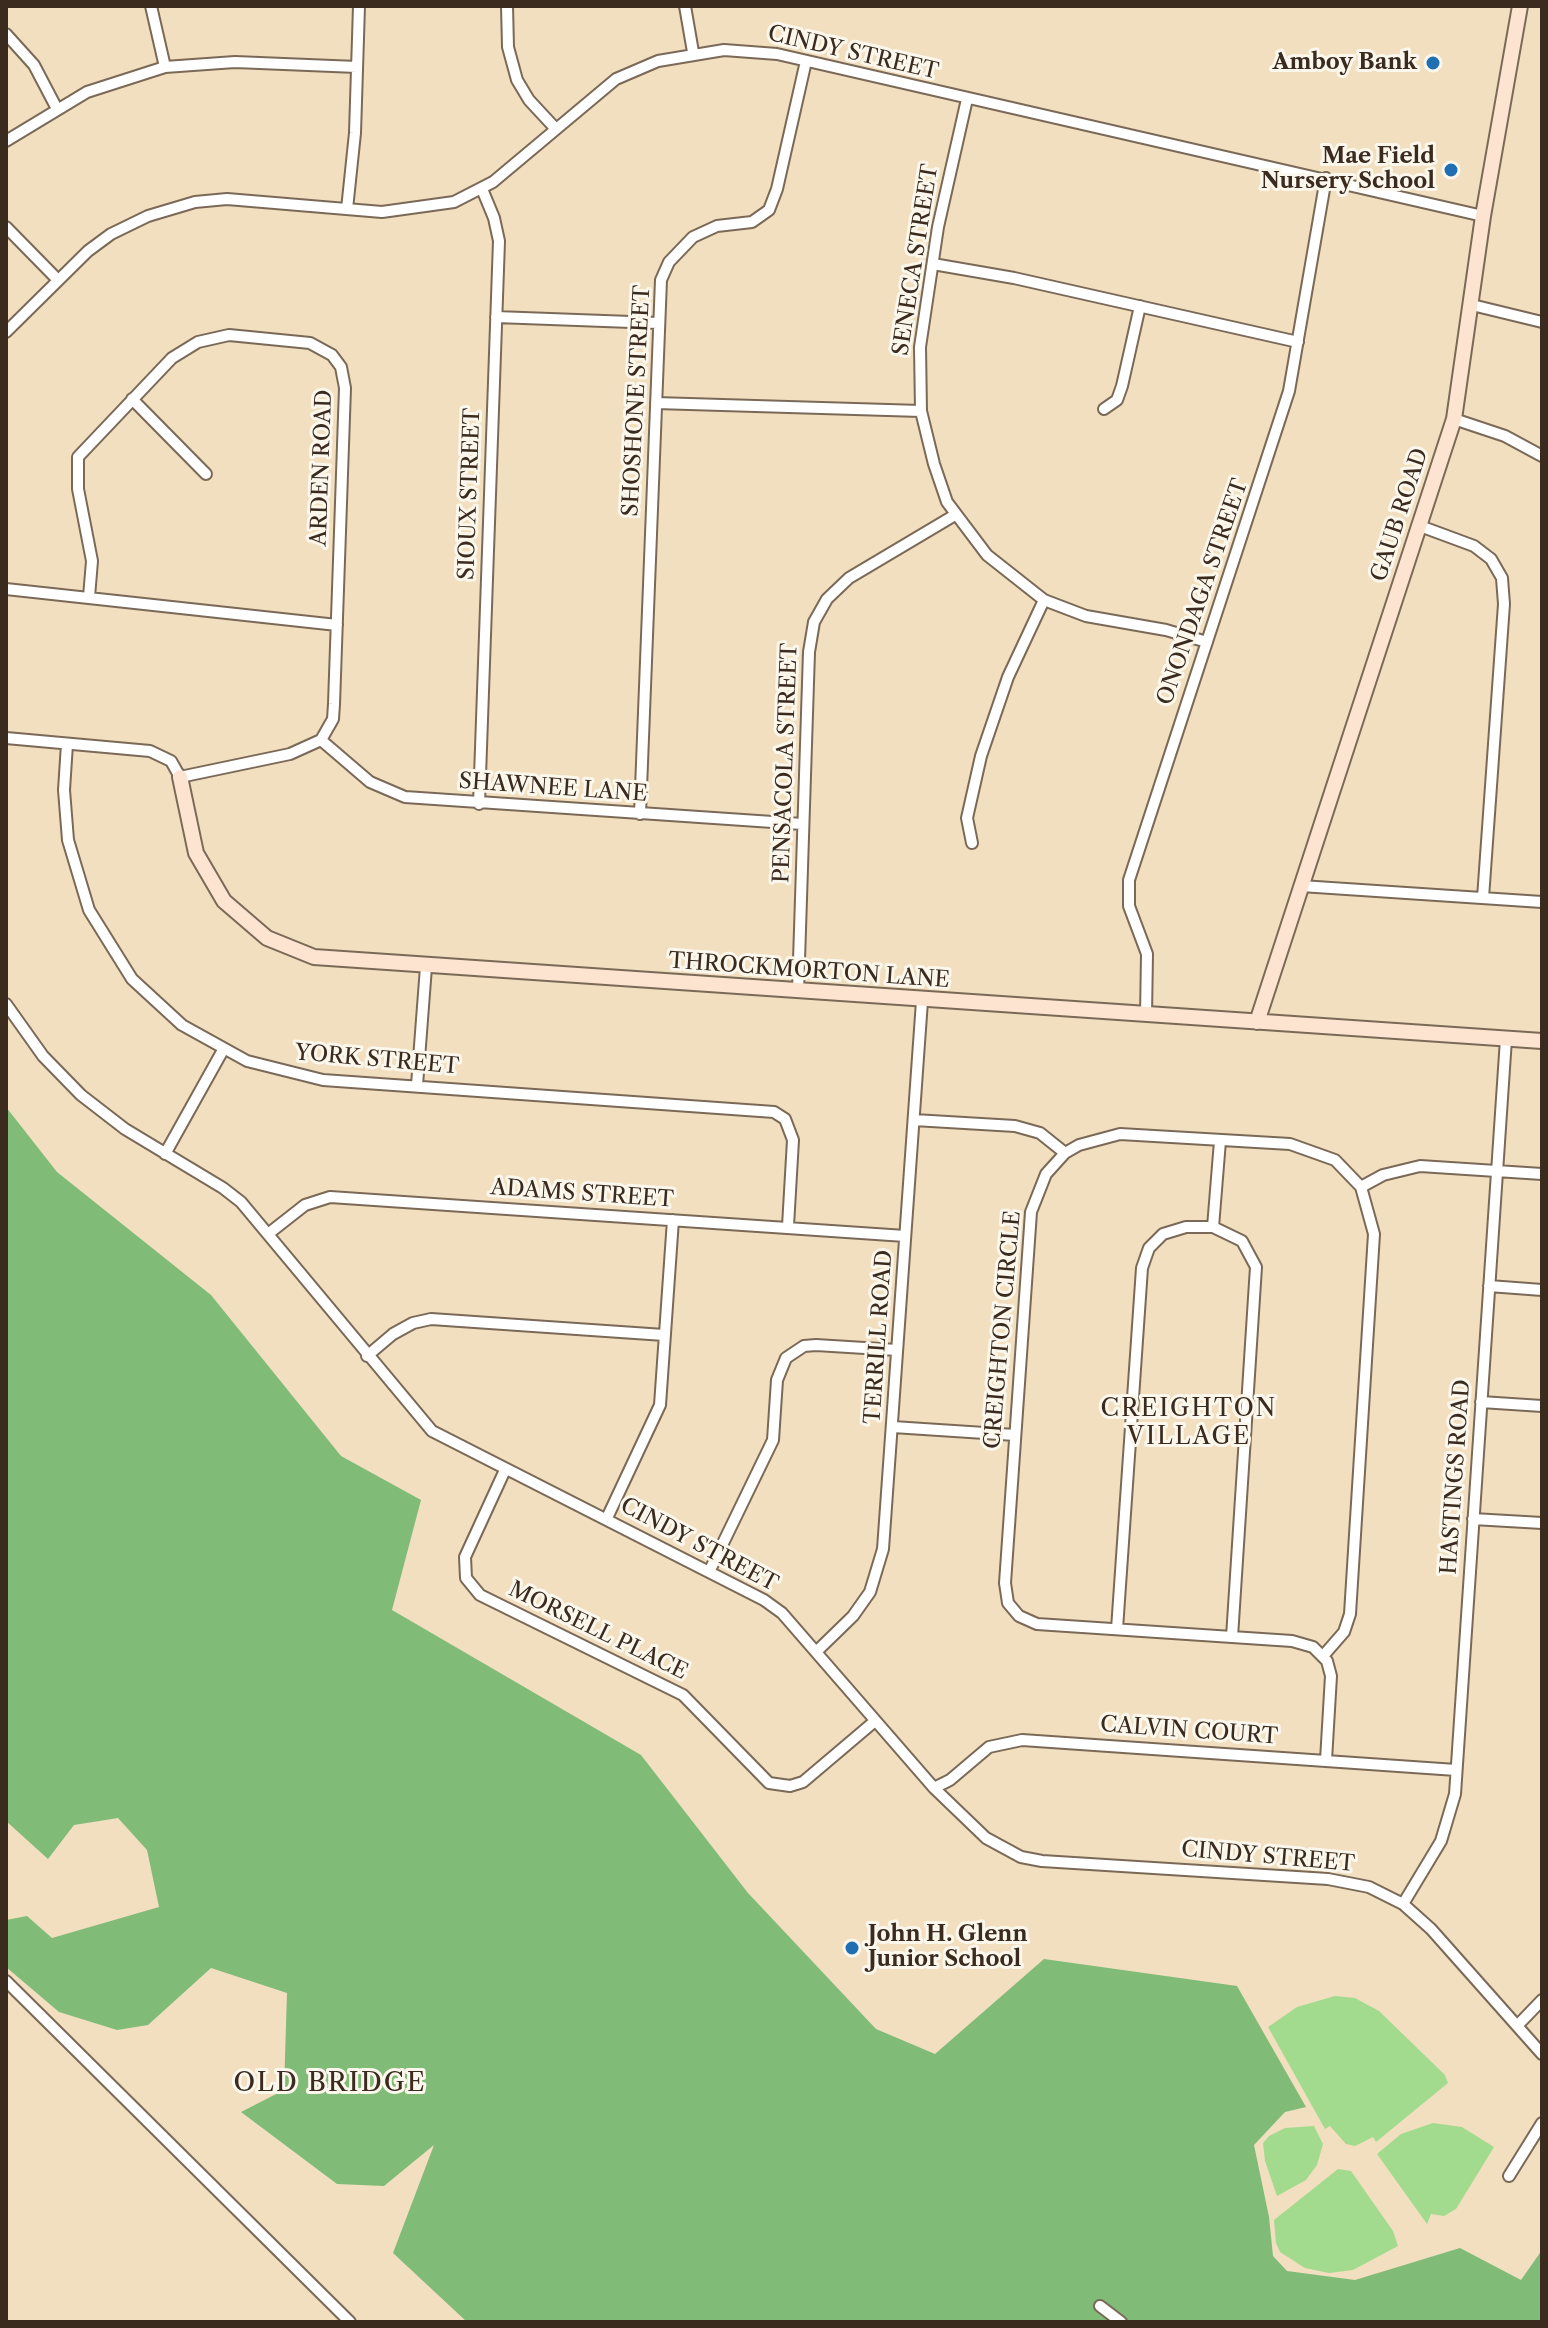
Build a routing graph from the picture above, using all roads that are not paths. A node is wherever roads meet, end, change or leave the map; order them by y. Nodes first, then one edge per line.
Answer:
1 (151, 6) edge
2 (359, 6) edge
3 (507, 6) edge
4 (685, 6) edge
5 (1520, 6) edge
6 (6, 34) edge
7 (693, 52) junction
8 (806, 61) junction
9 (165, 67) junction
10 (357, 67) junction
11 (967, 99) junction
12 (56, 107) junction
13 (555, 128) junction
14 (6, 141) edge
15 (1326, 178) junction
16 (482, 189) junction
17 (347, 209) junction
18 (1483, 216) junction
19 (6, 227) edge
20 (933, 264) junction
21 (57, 279) junction
22 (1472, 305) junction
23 (1140, 306) junction
24 (496, 317) junction
25 (1542, 322) edge
26 (658, 323) junction
27 (6, 332) edge
28 (1298, 342) junction
29 (132, 399) junction
30 (656, 403) junction
31 (1104, 409) dead end
32 (921, 411) junction
33 (1454, 419) junction
34 (1542, 456) edge
35 (206, 474) dead end
36 (955, 515) junction
37 (1420, 526) junction
38 (6, 589) edge
39 (89, 597) junction
40 (1044, 600) junction
41 (337, 625) junction
42 (1207, 642) junction
43 (6, 738) edge
44 (321, 740) junction
45 (67, 744) junction
46 (180, 777) junction
47 (479, 804) junction
48 (640, 814) junction
49 (802, 824) junction
50 (972, 843) dead end
51 (1301, 886) junction
52 (1483, 898) junction
53 (1542, 902) edge
54 (426, 967) junction
55 (798, 991) junction
56 (922, 1001) junction
57 (6, 1004) edge
58 (1146, 1015) junction
59 (1257, 1022) junction
60 (1506, 1039) junction
61 (1542, 1041) edge
62 (223, 1050) junction
63 (417, 1085) junction
64 (914, 1120) junction
65 (1220, 1141) junction
66 (1065, 1153) junction
67 (165, 1154) junction
68 (1497, 1170) junction
69 (1542, 1174) edge
70 (1361, 1187) junction
71 (673, 1220) junction
72 (788, 1226) junction
73 (1213, 1227) junction
74 (268, 1234) junction
75 (905, 1236) junction
76 (1489, 1286) junction
77 (1542, 1290) edge
78 (664, 1335) junction
79 (897, 1350) junction
80 (367, 1356) junction
81 (1481, 1402) junction
82 (1542, 1406) edge
83 (893, 1427) junction
84 (1015, 1435) junction
85 (505, 1470) junction
86 (607, 1518) junction
87 (1473, 1519) junction
88 (1542, 1523) edge
89 (710, 1570) junction
90 (1117, 1629) junction
91 (1232, 1637) junction
92 (816, 1652) junction
93 (1323, 1656) junction
94 (875, 1721) junction
95 (1326, 1760) junction
96 (1456, 1770) junction
97 (934, 1788) junction
98 (1403, 1904) junction
99 (6, 1981) edge
100 (1542, 2000) edge
101 (1517, 2026) junction
102 (1542, 2054) edge
103 (1542, 2123) edge
104 (1509, 2176) dead end
105 (1100, 2306) dead end
106 (350, 2322) edge
107 (1121, 2322) edge

1 - 9 street
2 - 10 street
3 - 13 street
4 - 7 street
5 - 18 street, GAUB ROAD
6 - 12 street
7 - 8 street, CINDY STREET
7 - 13 street, CINDY STREET
8 - 11 street, CINDY STREET
8 - 26 street, SHOSHONE STREET
9 - 10 street
9 - 12 street
10 - 17 street
11 - 15 street, CINDY STREET
11 - 20 street, SENECA STREET
12 - 14 street
13 - 16 street, CINDY STREET
15 - 18 street, CINDY STREET
15 - 28 street, ONONDAGA STREET
16 - 17 street, CINDY STREET
16 - 24 street, SIOUX STREET
17 - 21 street, CINDY STREET
18 - 22 street, GAUB ROAD
19 - 21 street
20 - 23 street
20 - 32 street, SENECA STREET
21 - 27 street, CINDY STREET
22 - 25 street
22 - 33 street, GAUB ROAD
23 - 28 street
23 - 31 street
24 - 26 street
24 - 47 street, SIOUX STREET
26 - 30 street, SHOSHONE STREET
28 - 42 street, ONONDAGA STREET
29 - 35 street
29 - 39 street, ARDEN ROAD
29 - 41 street, ARDEN ROAD
30 - 32 street
30 - 48 street, SHOSHONE STREET
32 - 36 street, SENECA STREET
33 - 34 street
33 - 37 street, GAUB ROAD
36 - 40 street, SENECA STREET
36 - 49 street, PENSACOLA STREET
37 - 51 street, GAUB ROAD
37 - 52 street
38 - 39 street
39 - 41 street
40 - 42 street, SENECA STREET
40 - 50 street
41 - 44 street, ARDEN ROAD
42 - 58 street, ONONDAGA STREET
43 - 45 street
44 - 46 street
44 - 47 street, SHAWNEE LANE
45 - 46 street
45 - 62 street, YORK STREET
46 - 54 street, THROCKMORTON LANE
47 - 48 street, SHAWNEE LANE
48 - 49 street, SHAWNEE LANE
49 - 55 street, PENSACOLA STREET
51 - 52 street
51 - 59 street, GAUB ROAD
52 - 53 street
54 - 55 street, THROCKMORTON LANE
54 - 63 street
55 - 56 street, THROCKMORTON LANE
56 - 58 street, THROCKMORTON LANE
56 - 64 street, TERRILL ROAD
57 - 67 street, CINDY STREET
58 - 59 street, THROCKMORTON LANE
59 - 60 street, THROCKMORTON LANE
60 - 61 street, THROCKMORTON LANE
60 - 68 street, HASTINGS ROAD
62 - 63 street, YORK STREET
62 - 67 street
63 - 72 street, YORK STREET
64 - 66 street
64 - 75 street, TERRILL ROAD
65 - 66 street, CREIGHTON CIRCLE
65 - 70 street, CREIGHTON CIRCLE
65 - 73 street
66 - 84 street, CREIGHTON CIRCLE
67 - 74 street, CINDY STREET
68 - 69 street
68 - 70 street
68 - 76 street, HASTINGS ROAD
70 - 93 street
71 - 72 street, ADAMS STREET
71 - 74 street, ADAMS STREET
71 - 78 street
72 - 75 street, ADAMS STREET
73 - 90 street
73 - 91 street
74 - 80 street, CINDY STREET
75 - 79 street, TERRILL ROAD
76 - 77 street
76 - 81 street, HASTINGS ROAD
78 - 80 street
78 - 86 street
79 - 83 street, TERRILL ROAD
79 - 89 street
80 - 85 street, CINDY STREET
81 - 82 street
81 - 87 street, HASTINGS ROAD
83 - 84 street
83 - 92 street, TERRILL ROAD
84 - 90 street, CREIGHTON CIRCLE
85 - 86 street, CINDY STREET
85 - 94 street, MORSELL PLACE
86 - 89 street, CINDY STREET
87 - 88 street
87 - 96 street, HASTINGS ROAD
89 - 92 street, CINDY STREET
90 - 91 street, CREIGHTON CIRCLE
91 - 93 street, CREIGHTON CIRCLE
92 - 94 street, CINDY STREET
93 - 95 street
94 - 97 street, CINDY STREET
95 - 96 street, CALVIN COURT
95 - 97 street, CALVIN COURT
96 - 98 street, HASTINGS ROAD
97 - 98 street, CINDY STREET
98 - 101 street, CINDY STREET
99 - 106 street
100 - 101 street
101 - 102 street, CINDY STREET
103 - 104 street
105 - 107 street

